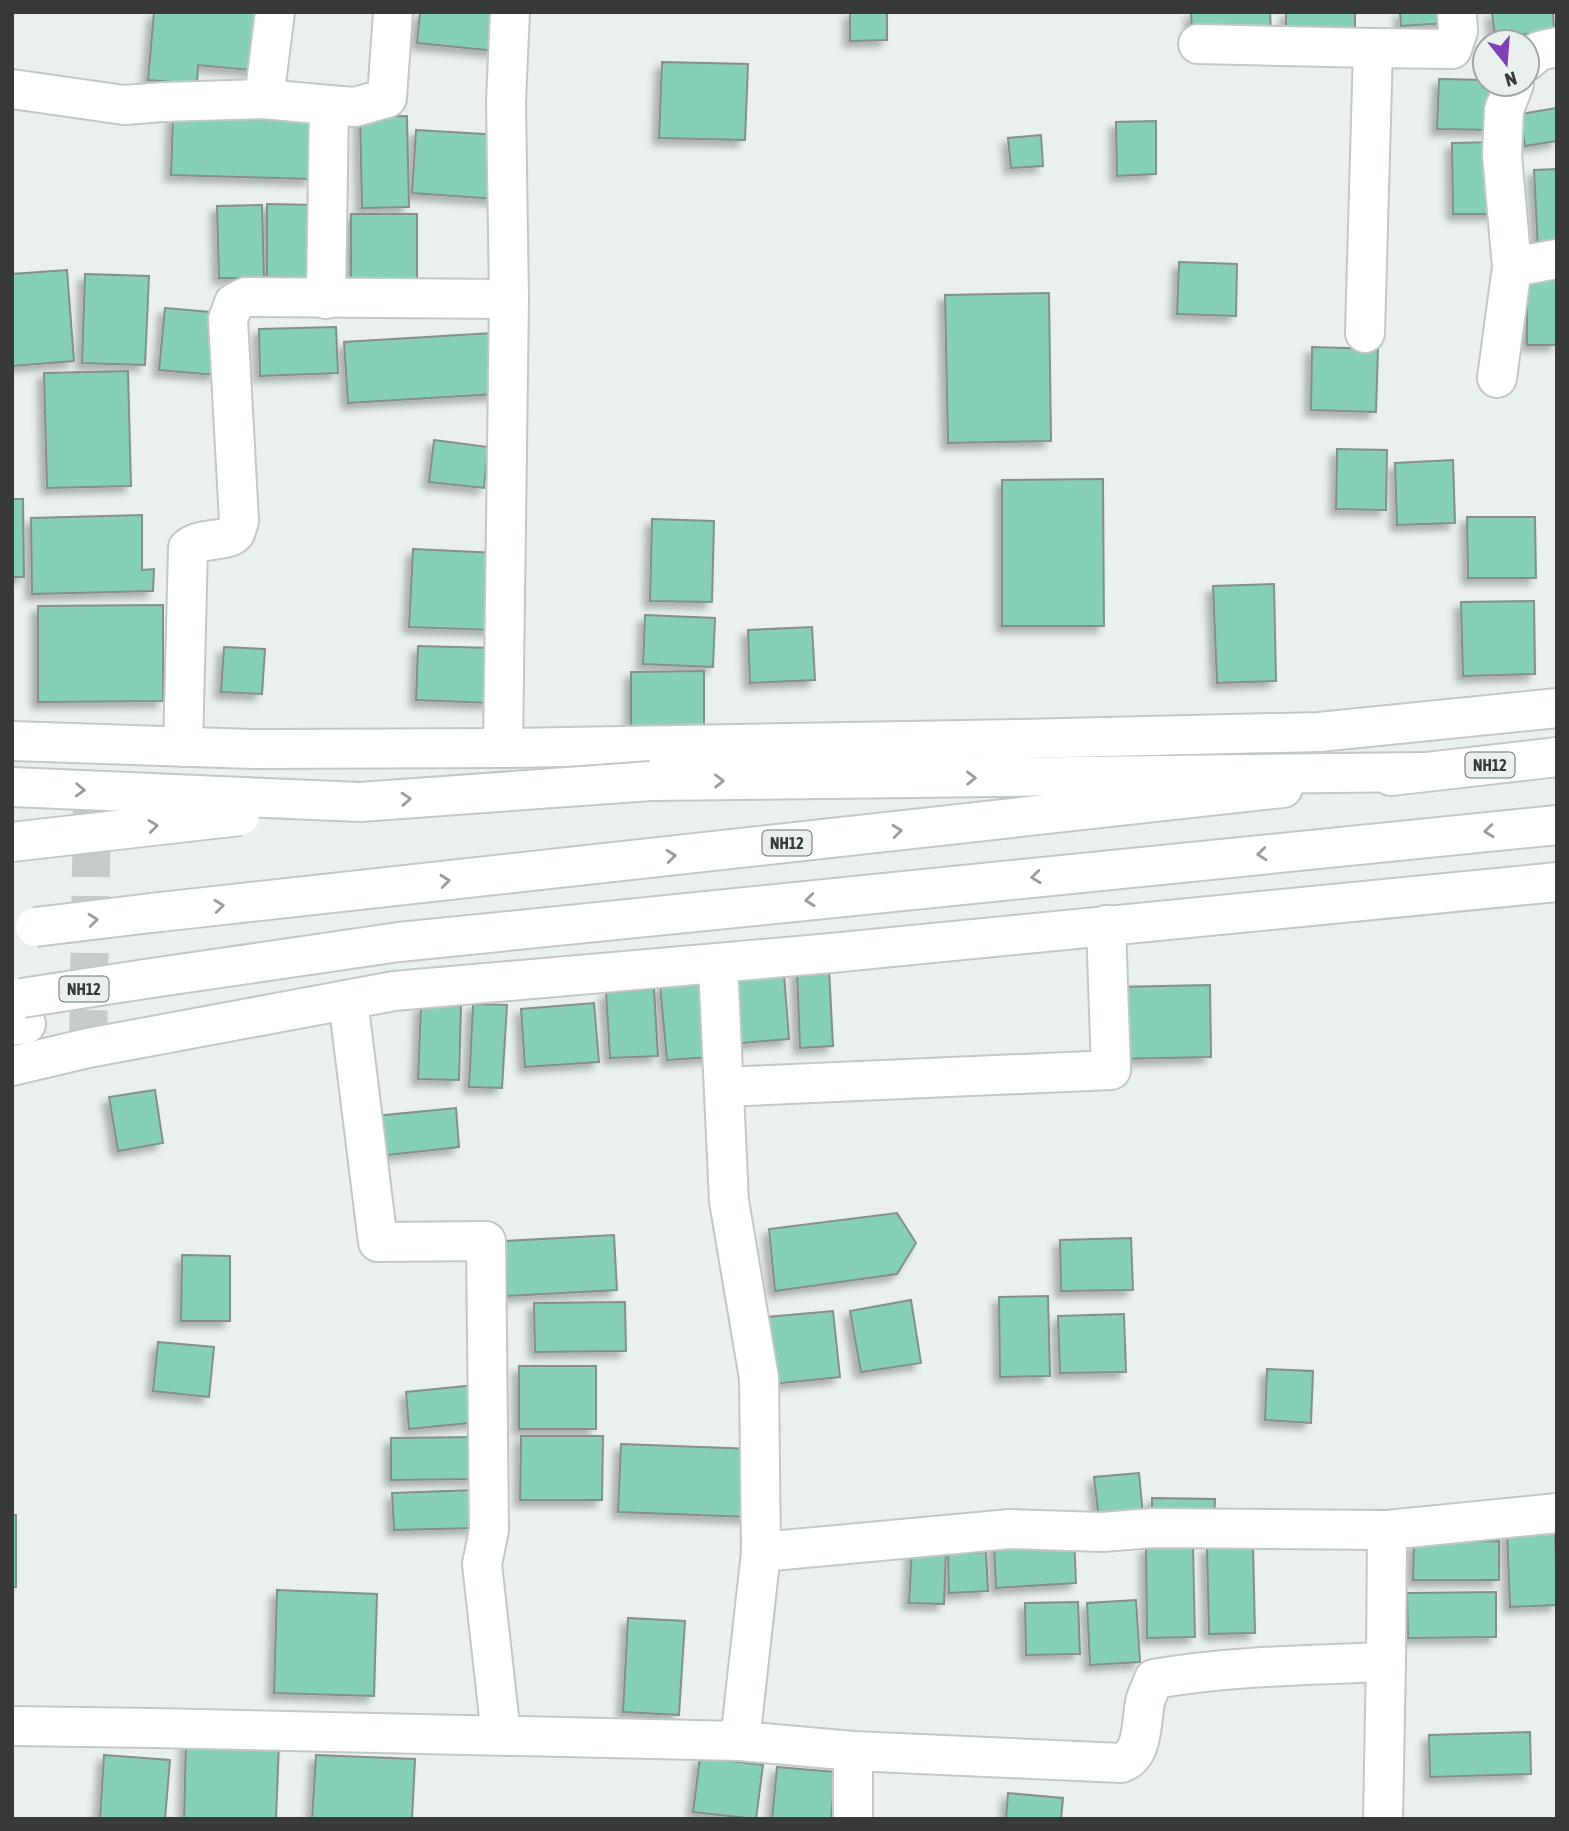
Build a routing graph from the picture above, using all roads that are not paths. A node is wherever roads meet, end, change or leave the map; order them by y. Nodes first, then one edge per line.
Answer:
1 (275, 12) edge
2 (393, 12) edge
3 (510, 12) edge
4 (1457, 12) edge
5 (1198, 44) dead end
6 (1373, 48) junction
7 (12, 89) edge
8 (1509, 98) edge
9 (264, 99) junction
10 (329, 105) junction
11 (1557, 260) edge
12 (1512, 267) junction
13 (326, 299) junction
14 (509, 299) junction
15 (1365, 333) dead end
16 (1497, 378) dead end
17 (1557, 708) edge
18 (12, 741) edge
19 (183, 747) junction
20 (503, 748) junction
21 (1557, 757) edge
22 (1423, 772) junction
23 (12, 787) edge
24 (360, 802) junction
25 (1557, 825) edge
26 (12, 842) edge
27 (1557, 882) edge
28 (1106, 925) junction
29 (23, 928) edge
30 (718, 964) junction
31 (348, 1000) junction
32 (18, 1012) edge
33 (12, 1066) edge
34 (724, 1087) junction
35 (1557, 1513) edge
36 (1387, 1530) junction
37 (761, 1552) junction
38 (1386, 1662) junction
39 (12, 1726) edge
40 (501, 1735) junction
41 (740, 1741) junction
42 (853, 1751) junction
43 (853, 1819) edge
44 (1383, 1819) edge

1 - 9 main road
2 - 10 main road
3 - 14 main road
4 - 6 main road
5 - 6 main road
6 - 15 main road
7 - 9 main road
8 - 12 main road
9 - 10 main road
10 - 13 main road
11 - 12 main road
12 - 16 main road
13 - 14 main road
13 - 19 main road
14 - 20 main road
17 - 20 main road
18 - 19 main road
19 - 20 main road
21 - 22 main road, NH12
24 -> 22 main road, bridge
29 -> 22 main road, NH12, bridge
23 -> 24 main road, bridge
26 -> 24 main road, bridge
25 -> 32 main road
27 - 28 main road
28 - 30 main road
28 - 34 main road
30 - 31 main road
30 - 34 main road
31 - 33 main road
31 - 40 main road
34 - 37 main road
35 - 36 main road
36 - 37 main road
36 - 38 main road
37 - 41 main road
38 - 42 main road
38 - 44 main road
39 - 40 main road
40 - 41 main road
41 - 42 main road
42 - 43 main road

